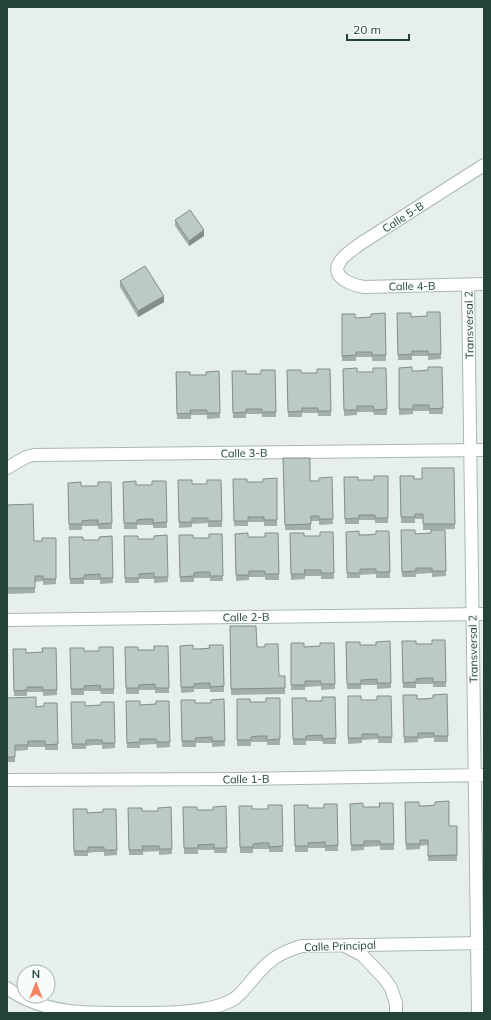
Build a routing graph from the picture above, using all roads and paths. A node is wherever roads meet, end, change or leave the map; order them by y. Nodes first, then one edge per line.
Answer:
1 (484, 165) edge
2 (342, 279) joint
3 (484, 284) edge
4 (468, 285) junction
5 (470, 450) junction
6 (484, 450) edge
7 (7, 468) edge
8 (478, 614) edge
9 (7, 620) edge
10 (479, 775) edge
11 (7, 780) edge
12 (481, 943) edge
13 (344, 946) junction
14 (481, 982) edge
15 (7, 988) edge
16 (396, 1013) edge
17 (478, 1013) edge

1 - 2 street, Calle 5-B
2 - 4 street, Calle 4-B
3 - 4 street, Calle 4-B
4 - 5 street, Transversal 2
5 - 6 street, Calle 3-B
5 - 7 street, Calle 3-B
5 - 8 street, Transversal 2
8 - 9 street, Calle 2-B
8 - 10 street, Transversal 2
10 - 11 street, Calle 1-B
10 - 12 street, Transversal 2
12 - 13 street, Calle Principal
12 - 14 street, Transversal 2
13 - 15 street, Calle Principal
13 - 16 street
14 - 17 street, Transversal 2

